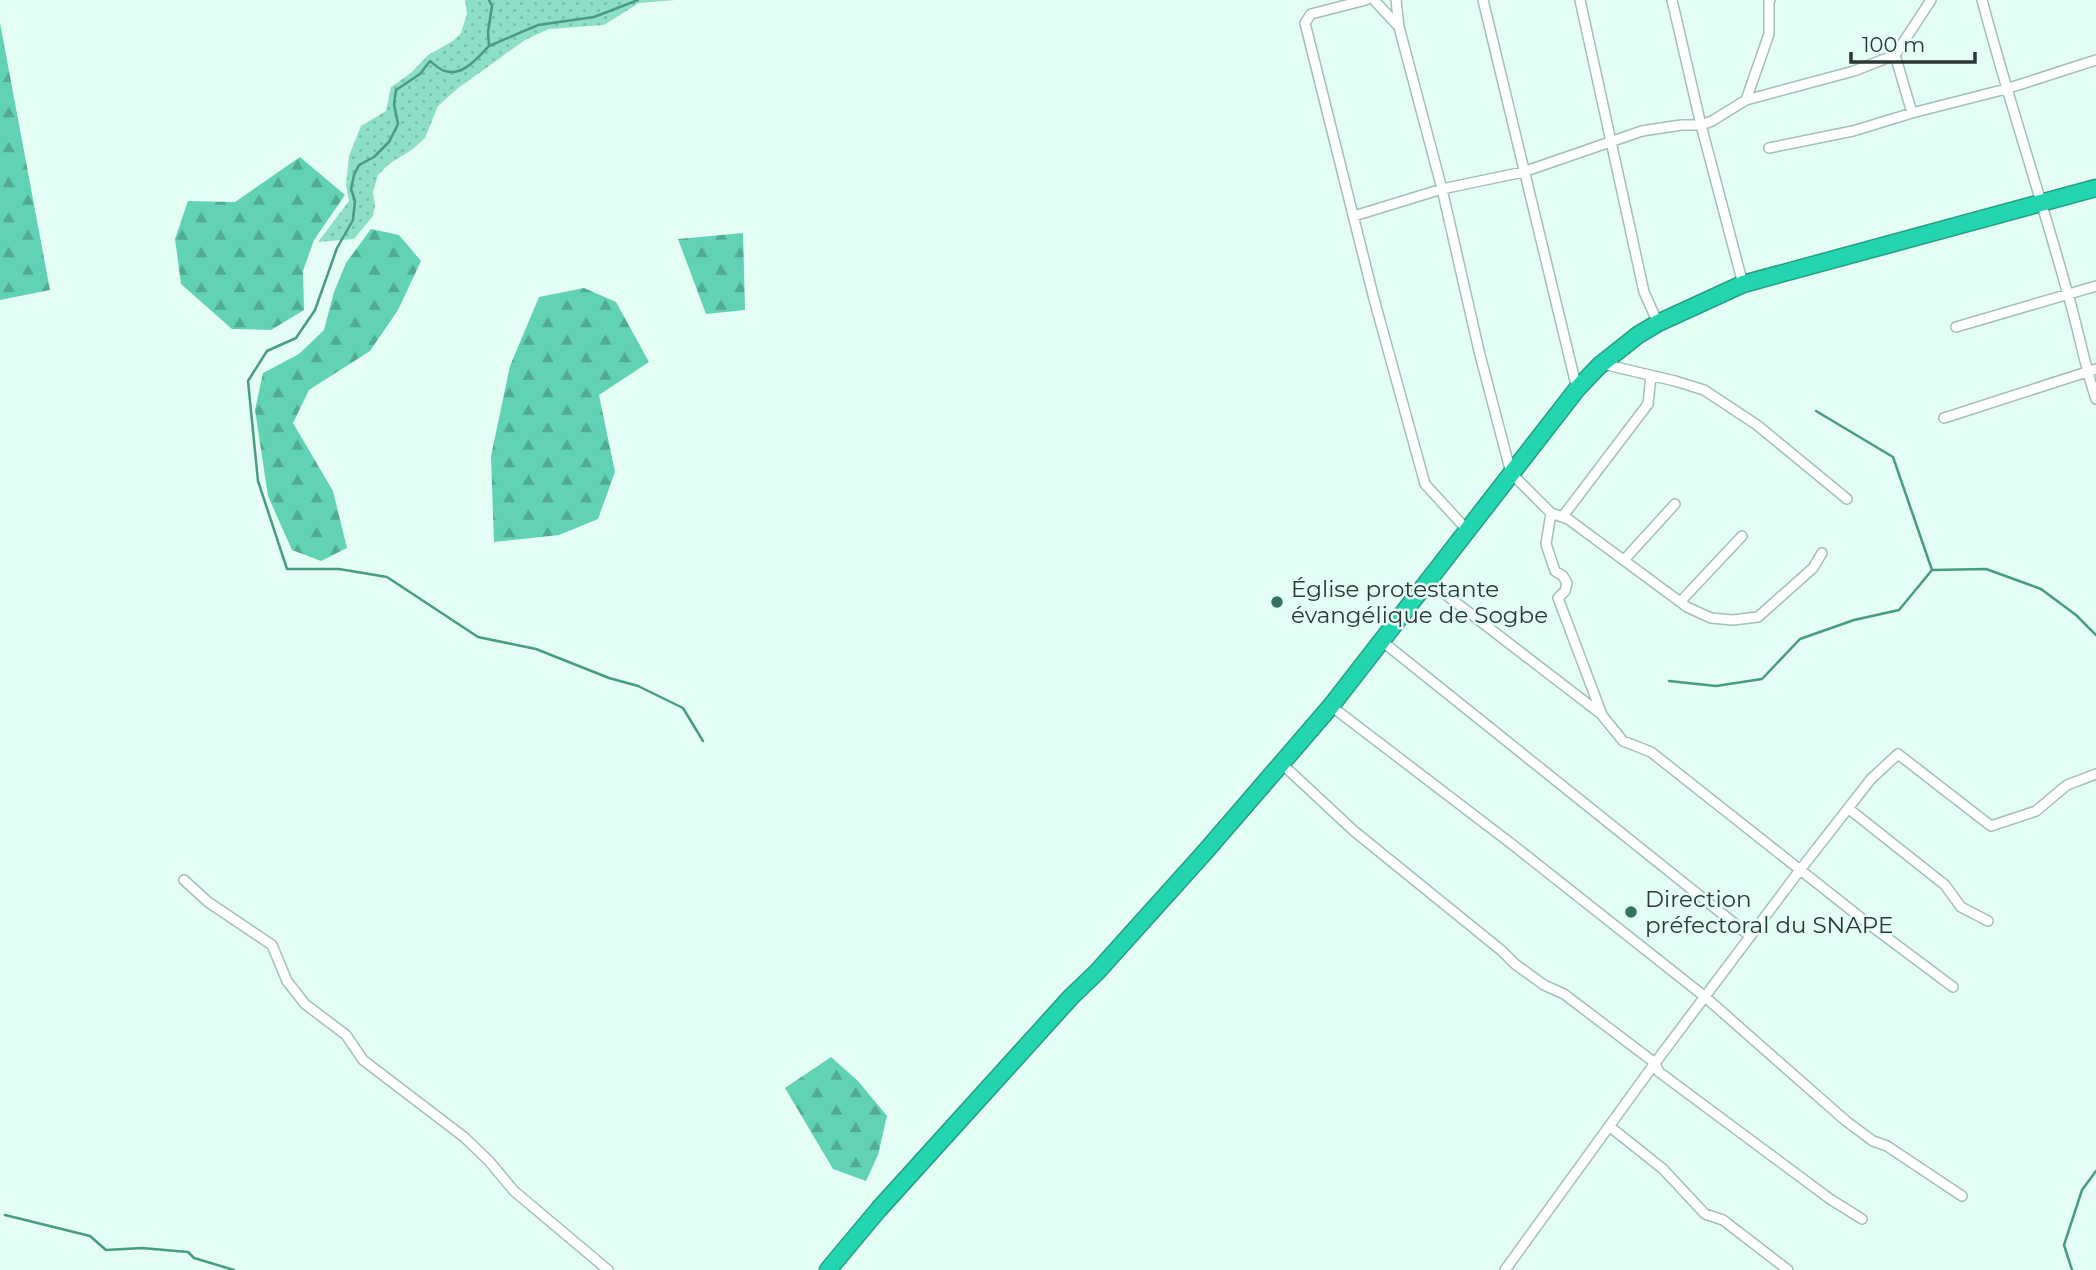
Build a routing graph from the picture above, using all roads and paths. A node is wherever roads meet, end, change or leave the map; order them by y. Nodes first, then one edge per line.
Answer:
1 (1366, 0) edge
2 (1374, 0) edge
3 (1396, 0) edge
4 (1483, 0) edge
5 (1580, 0) edge
6 (1672, 0) edge
7 (1770, 0) edge
8 (1931, 0) edge
9 (1982, 0) edge
10 (1399, 27) junction
11 (1895, 55) junction
12 (2096, 60) edge
13 (2006, 89) junction
14 (1746, 100) junction
15 (1912, 113) junction
16 (1701, 125) junction
17 (1612, 140) junction
18 (1769, 148) dead end
19 (1523, 172) junction
20 (2096, 188) edge
21 (1442, 189) junction
22 (2041, 204) junction
23 (1354, 216) junction
24 (1743, 284) junction
25 (2096, 286) edge
26 (2068, 294) junction
27 (1658, 323) junction
28 (1956, 327) dead end
29 (1599, 366) junction
30 (2091, 370) edge
31 (1651, 376) junction
32 (1577, 389) junction
33 (2096, 399) edge
34 (1944, 418) dead end
35 (1511, 473) junction
36 (1847, 499) dead end
37 (1675, 504) dead end
38 (1551, 513) junction
39 (1563, 516) junction
40 (1468, 531) junction
41 (1742, 536) dead end
42 (1822, 553) dead end
43 (1624, 560) junction
44 (1428, 581) junction
45 (1680, 602) junction
46 (1383, 642) junction
47 (1331, 706) junction
48 (1601, 714) junction
49 (1281, 763) junction
50 (2096, 774) edge
51 (1849, 810) junction
52 (1800, 870) junction
53 (184, 880) dead end
54 (1988, 921) dead end
55 (1750, 936) junction
56 (1953, 987) dead end
57 (1704, 996) junction
58 (1655, 1063) junction
59 (1609, 1126) junction
60 (1962, 1196) dead end
61 (1862, 1219) dead end
62 (608, 1270) edge
63 (828, 1270) edge
64 (1505, 1270) edge
65 (1788, 1270) edge

1 - 23 street
2 - 10 street
3 - 10 street
4 - 19 street
5 - 17 street
6 - 16 street
7 - 14 street
8 - 11 street
9 - 13 street
10 - 21 street
11 - 14 street
11 - 15 street
12 - 13 street
13 - 15 street
13 - 22 street
14 - 16 street
15 - 18 street
16 - 17 street
16 - 24 street
17 - 19 street
17 - 27 street
19 - 21 street
19 - 32 street
20 - 22 highway
21 - 23 street
21 - 35 street
22 - 24 highway
22 - 26 street
23 - 40 street
24 - 27 highway
25 - 26 street
26 - 28 street
26 - 30 street
27 - 29 highway
29 - 31 street
29 - 32 highway
30 - 33 street
30 - 34 street
31 - 36 street
31 - 39 street
32 - 35 highway
35 - 38 street
35 - 40 highway
37 - 43 street
38 - 39 street
38 - 48 street
39 - 43 street
40 - 44 highway
41 - 45 street
42 - 45 street
43 - 45 street
44 - 46 highway
44 - 48 street
46 - 47 highway
46 - 55 street
47 - 49 highway
47 - 57 street
48 - 52 street
49 - 58 street
49 - 63 highway
50 - 51 street
51 - 52 street
51 - 54 street
52 - 55 street
52 - 56 street
53 - 62 street
55 - 57 street
57 - 58 street
57 - 60 street
58 - 59 street
58 - 61 street
59 - 64 street
59 - 65 street

